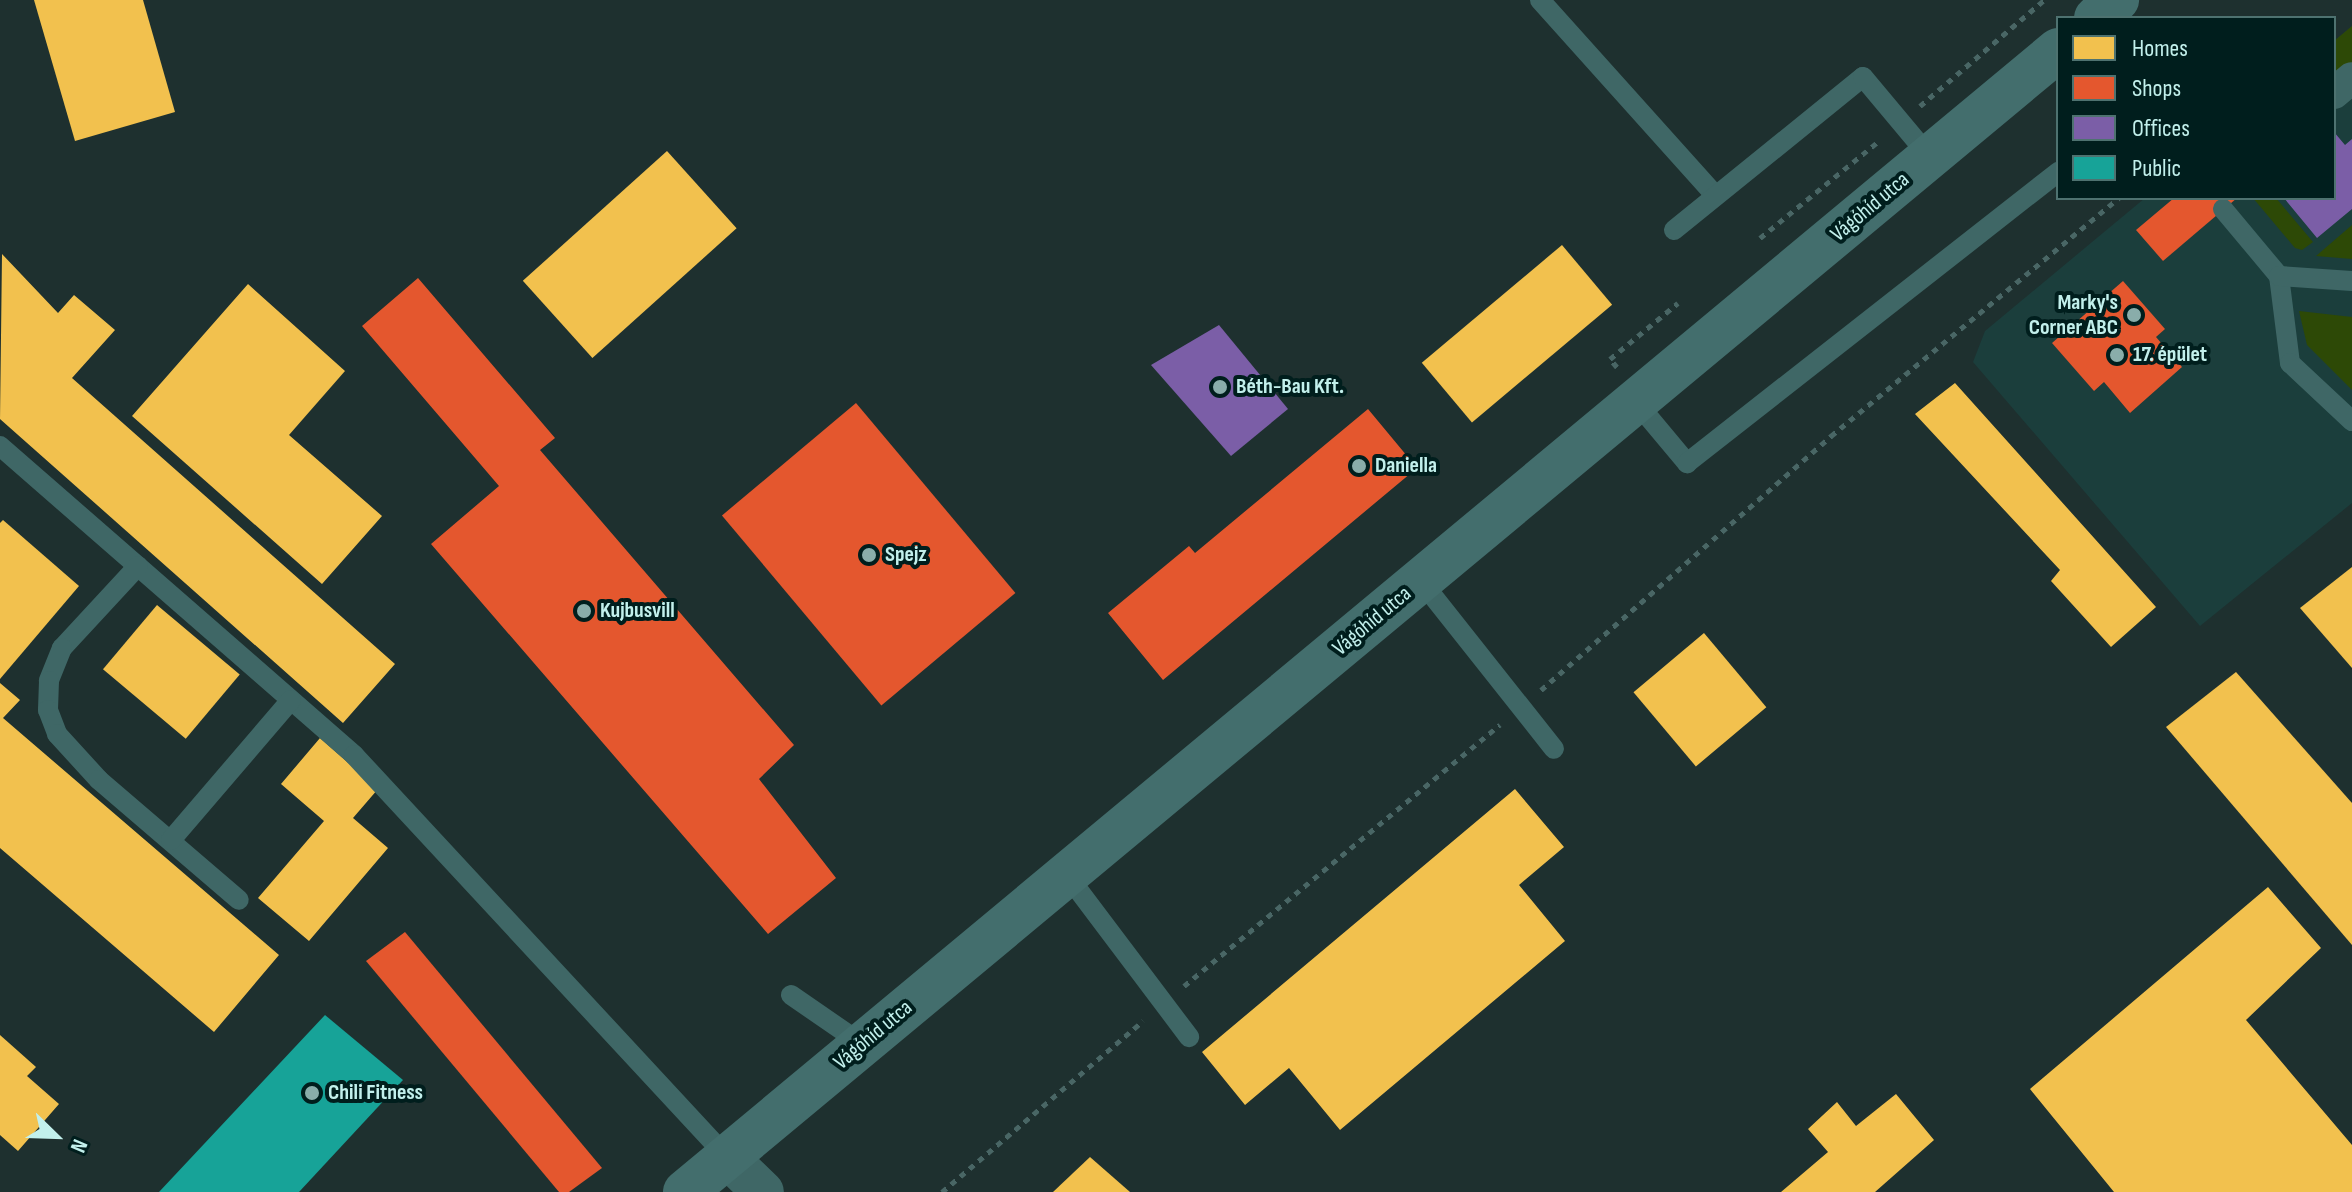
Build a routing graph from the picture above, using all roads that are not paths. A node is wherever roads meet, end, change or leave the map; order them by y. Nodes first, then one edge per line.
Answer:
1 (1540, 0) edge
2 (2117, 0) edge
3 (2098, 16) edge
4 (2056, 52) edge
5 (2352, 78) edge
6 (2336, 91) edge
7 (1930, 157) junction
8 (2056, 174) edge
9 (1715, 195) junction
10 (2223, 209) dead end
11 (1674, 230) dead end
12 (2279, 276) junction
13 (2352, 281) edge
14 (1636, 402) junction
15 (2352, 421) edge
16 (0, 446) edge
17 (138, 566) junction
18 (1421, 581) junction
19 (291, 700) junction
20 (1554, 749) dead end
21 (171, 840) junction
22 (1067, 875) junction
23 (239, 900) dead end
24 (791, 995) dead end
25 (1189, 1037) dead end
26 (862, 1044) junction
27 (727, 1157) junction
28 (685, 1192) edge
29 (763, 1192) edge

1 - 9 lane
2 - 3 main road
4 - 7 main road, Vágóhíd utca
5 - 6 street
7 - 9 lane
7 - 14 main road, Vágóhíd utca
8 - 14 lane
9 - 11 lane
10 - 12 lane
12 - 13 lane
12 - 15 lane
14 - 18 main road, Vágóhíd utca
16 - 17 lane
17 - 19 lane
17 - 21 lane
18 - 20 lane
18 - 22 main road, Vágóhíd utca
19 - 21 lane
19 - 27 lane
21 - 23 lane
22 - 25 lane
22 - 26 main road, Vágóhíd utca
24 - 26 lane
26 - 27 main road, Vágóhíd utca
27 - 28 main road, Vágóhíd utca
27 - 29 street

